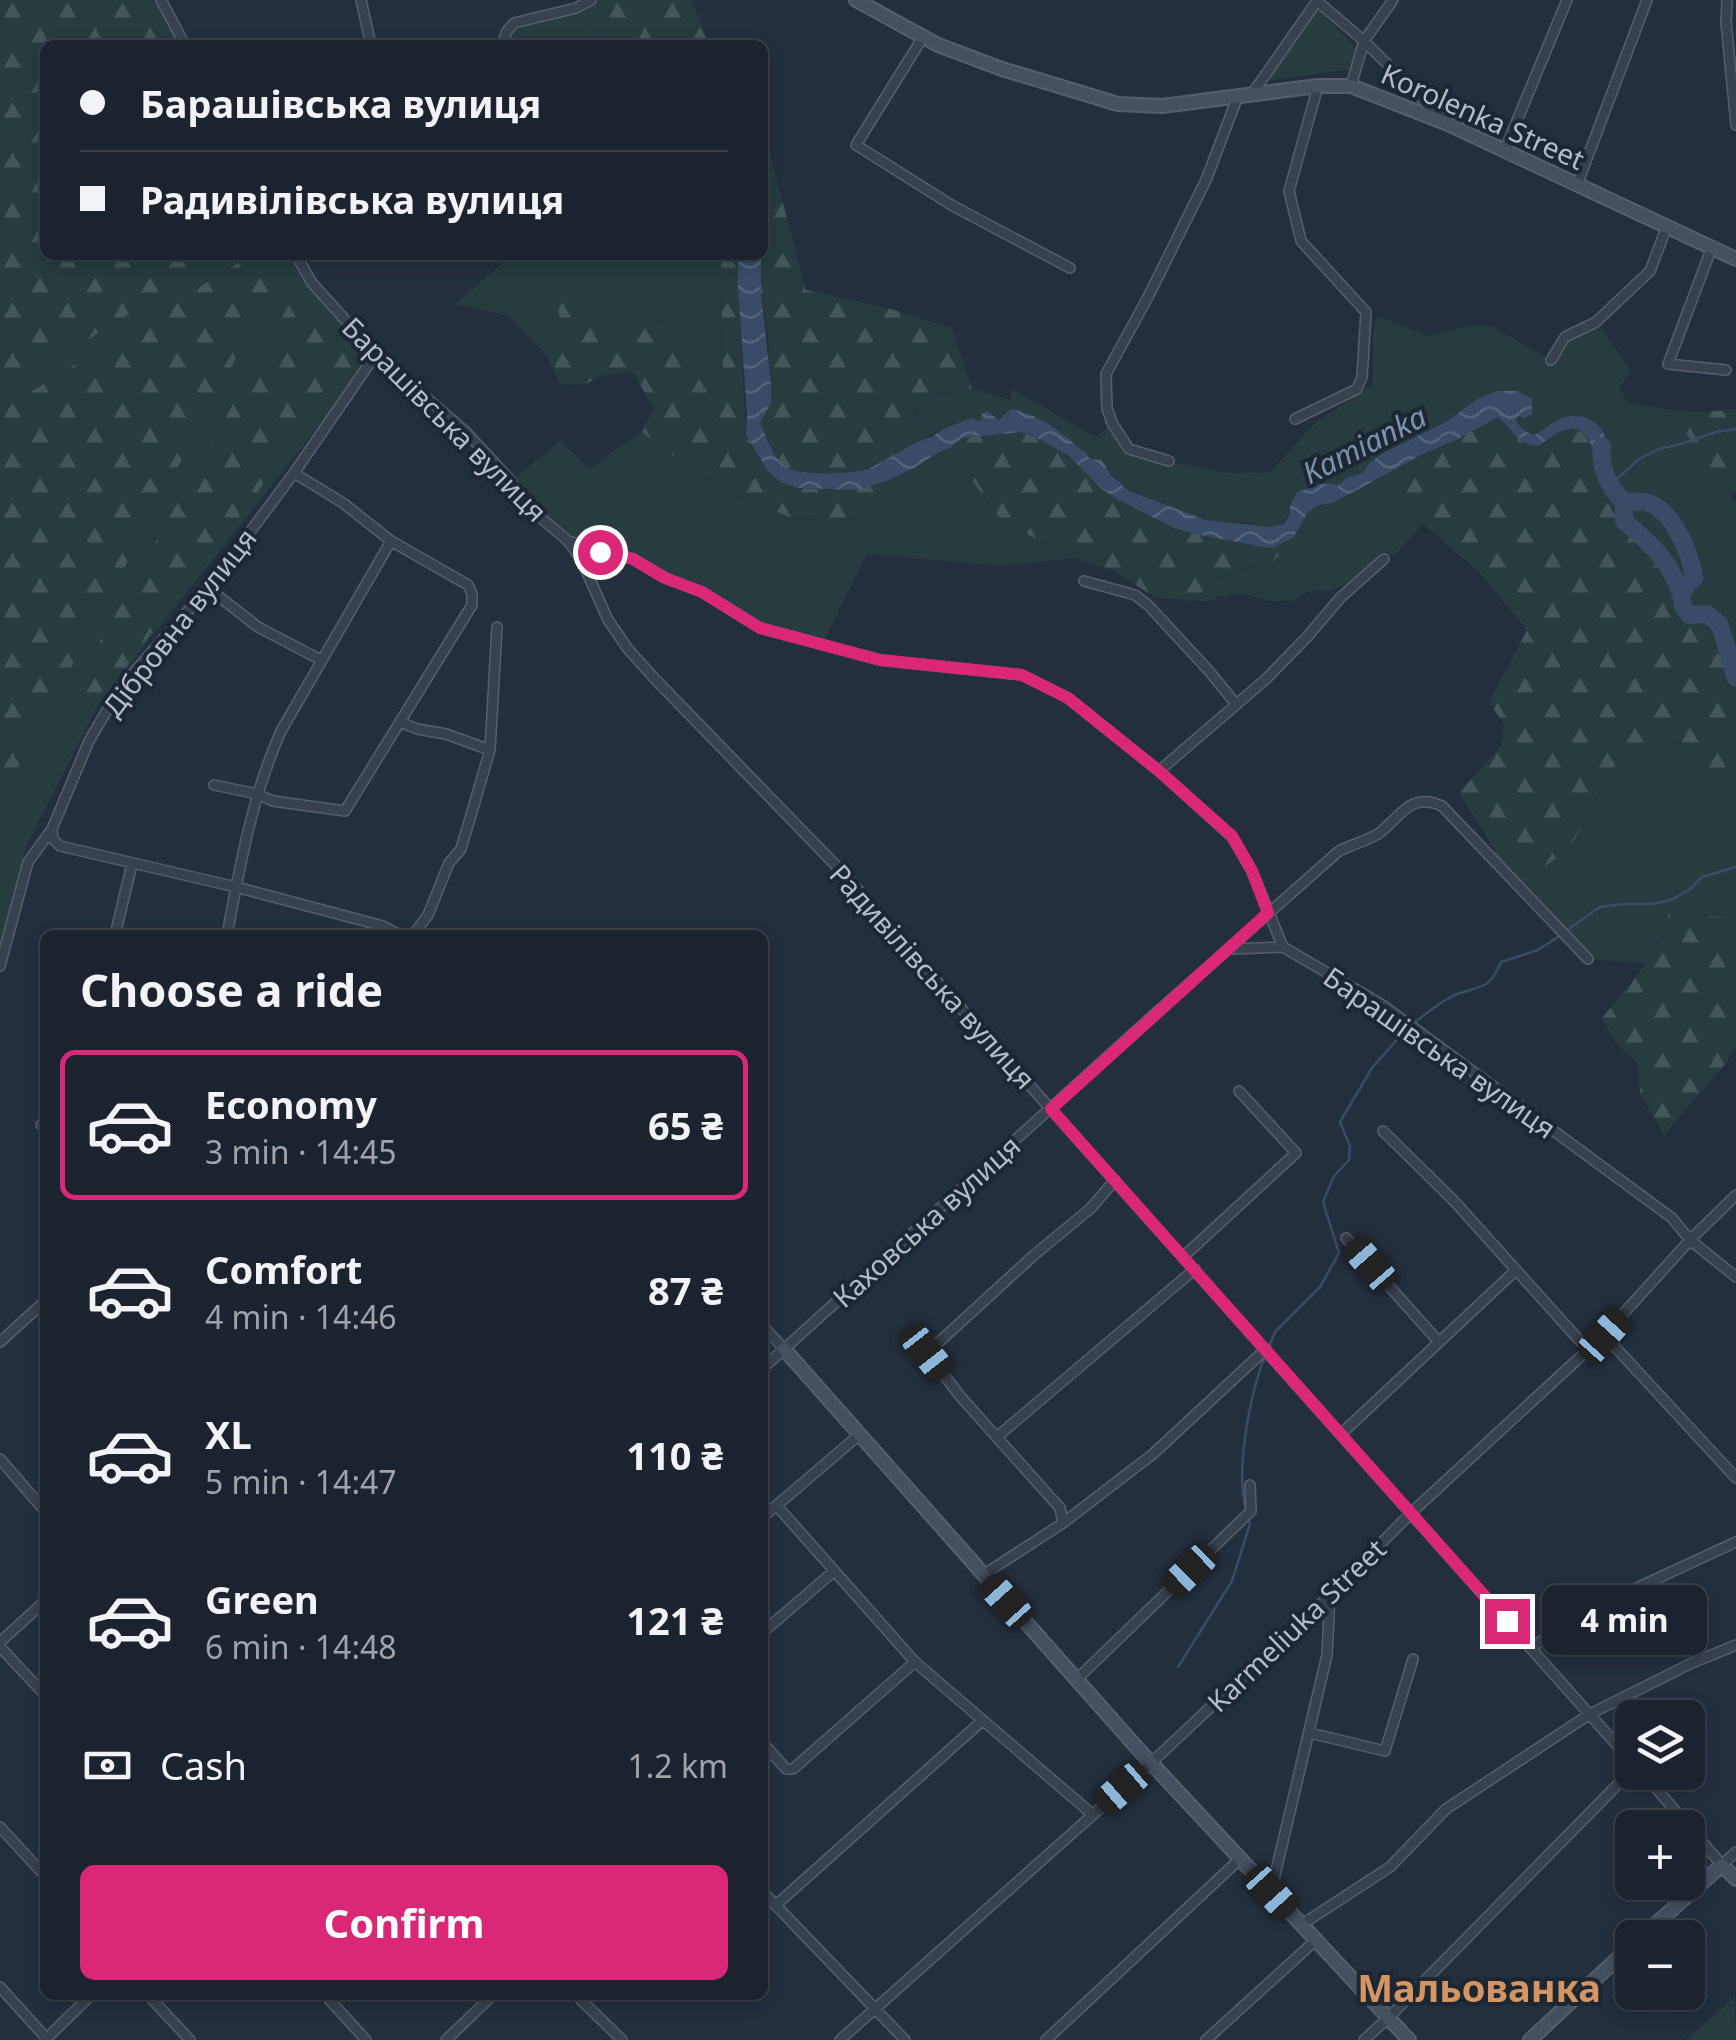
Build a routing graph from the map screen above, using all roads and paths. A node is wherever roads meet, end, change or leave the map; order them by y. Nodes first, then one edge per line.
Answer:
1 (161, 0) edge
2 (361, 0) edge
3 (591, 0) edge
4 (856, 0) edge
5 (1392, 0) edge
6 (1566, 0) edge
7 (1648, 0) edge
8 (1730, 2) edge
9 (923, 37) junction
10 (182, 40) edge
11 (369, 40) edge
12 (504, 40) edge
13 (1364, 41) junction
14 (1318, 86) junction
15 (1351, 86) junction
16 (1244, 95) junction
17 (1448, 124) junction
18 (1736, 124) edge
19 (1504, 152) junction
20 (1578, 185) junction
21 (1666, 226) junction
22 (1712, 247) junction
23 (1736, 259) edge
24 (299, 260) edge
25 (1070, 268) dead end
26 (376, 354) junction
27 (1551, 360) dead end
28 (1726, 370) dead end
29 (1295, 418) dead end
30 (1170, 461) dead end
31 (294, 473) junction
32 (391, 540) junction
33 (568, 541) junction
34 (608, 552) junction
35 (1384, 559) dead end
36 (584, 566) junction
37 (1084, 581) dead end
38 (208, 588) junction
39 (498, 627) dead end
40 (321, 660) junction
41 (1235, 704) junction
42 (400, 722) junction
43 (490, 750) junction
44 (1159, 771) junction
45 (214, 786) dead end
46 (257, 794) junction
47 (52, 829) junction
48 (132, 864) junction
49 (236, 887) junction
50 (1268, 913) junction
51 (116, 930) edge
52 (228, 930) edge
53 (391, 930) edge
54 (416, 930) edge
55 (1283, 946) junction
56 (1229, 950) junction
57 (1588, 959) dead end
58 (0, 966) edge
59 (1240, 1091) dead end
60 (1051, 1109) junction
61 (1384, 1132) dead end
62 (1115, 1180) junction
63 (1736, 1194) edge
64 (1346, 1238) dead end
65 (1690, 1240) junction
66 (1183, 1257) junction
67 (1195, 1269) junction
68 (1515, 1271) junction
69 (1736, 1277) edge
70 (40, 1306) edge
71 (768, 1332) edge
72 (1604, 1336) junction
73 (0, 1342) edge
74 (1438, 1342) junction
75 (1266, 1349) junction
76 (784, 1350) junction
77 (1588, 1350) junction
78 (768, 1364) edge
79 (1342, 1434) junction
80 (859, 1435) junction
81 (998, 1436) junction
82 (0, 1459) edge
83 (1736, 1478) edge
84 (1250, 1485) dead end
85 (40, 1505) edge
86 (777, 1506) junction
87 (768, 1513) edge
88 (1411, 1513) junction
89 (1063, 1523) junction
90 (1736, 1542) edge
91 (833, 1572) junction
92 (982, 1574) junction
93 (1330, 1595) junction
94 (40, 1607) edge
95 (768, 1628) edge
96 (0, 1644) edge
97 (1736, 1646) edge
98 (1531, 1648) junction
99 (1413, 1659) dead end
100 (915, 1662) junction
101 (1077, 1680) junction
102 (40, 1688) edge
103 (1590, 1714) junction
104 (982, 1721) junction
105 (1310, 1733) junction
106 (1615, 1743) edge
107 (768, 1749) edge
108 (1151, 1763) junction
109 (1615, 1787) edge
110 (1657, 1790) edge
111 (1092, 1814) junction
112 (0, 1827) edge
113 (1736, 1852) edge
114 (1240, 1859) junction
115 (1722, 1865) junction
116 (40, 1871) edge
117 (1736, 1879) edge
118 (1271, 1892) junction
119 (768, 1896) edge
120 (776, 1904) junction
121 (1660, 1920) edge
122 (1302, 1925) junction
123 (1316, 1940) junction
124 (1615, 1961) edge
125 (0, 1988) edge
126 (86, 2000) edge
127 (153, 2000) edge
128 (330, 2000) edge
129 (488, 2000) edge
130 (581, 2000) edge
131 (875, 2008) junction
132 (1388, 2018) junction
133 (46, 2039) edge
134 (190, 2040) edge
135 (366, 2040) edge
136 (446, 2040) edge
137 (622, 2040) edge
138 (840, 2040) edge
139 (905, 2040) edge
140 (1046, 2040) edge
141 (1206, 2040) edge
142 (1364, 2040) edge
143 (1408, 2040) edge
144 (1530, 2040) edge

1 - 10 street
2 - 11 street
3 - 12 street
4 - 9 street, Korolenka Street
5 - 13 street
6 - 19 street
7 - 20 street
8 - 18 street
9 - 16 street, Korolenka Street
9 - 25 street
13 - 15 street
13 - 16 street
13 - 17 street
14 - 15 street, Korolenka Street
14 - 16 street, Korolenka Street
14 - 29 street
15 - 17 street, Korolenka Street
16 - 30 street
17 - 19 street, Korolenka Street
19 - 20 street, Korolenka Street
20 - 21 street, Korolenka Street
21 - 22 street, Korolenka Street
21 - 27 street
22 - 23 street, Korolenka Street
22 - 28 street
24 - 26 street, Барашівська вулиця
26 - 31 street, Дібровна вулиця
26 - 33 street, Барашівська вулиця
31 - 32 street
31 - 38 street, Дібровна вулиця
32 - 40 street
32 - 42 street
33 - 34 street, Барашівська вулиця
33 - 36 street, Радивілівська вулиця
34 - 36 street
34 - 44 street, Барашівська вулиця
35 - 41 street
36 - 60 street, Радивілівська вулиця
37 - 41 street
38 - 40 street
38 - 47 street, Дібровна вулиця
39 - 43 street
40 - 46 street
41 - 44 street
42 - 43 street
42 - 46 street
43 - 54 street
44 - 50 street, Барашівська вулиця
45 - 46 street
46 - 49 street
47 - 48 street
47 - 58 street, Дібровна вулиця
48 - 49 street
48 - 51 street
49 - 52 street
49 - 53 street
50 - 55 street, Барашівська вулиця
50 - 56 street, Каховська вулиця
50 - 57 street, Каховська вулиця
55 - 56 street
55 - 65 street, Барашівська вулиця
56 - 60 street, Каховська вулиця
59 - 66 street
60 - 62 street, Радивілівська вулиця
60 - 76 street, Каховська вулиця
61 - 68 street
62 - 66 street, Радивілівська вулиця
62 - 81 street
63 - 65 street, Karmeliuka Street
64 - 74 street
65 - 69 street, Барашівська вулиця
65 - 72 street, Karmeliuka Street
66 - 67 street, Радивілівська вулиця
67 - 75 street, Радивілівська вулиця
67 - 81 street
68 - 74 street
68 - 77 street
70 - 73 street
71 - 76 street
72 - 77 street, Karmeliuka Street
72 - 83 street
74 - 79 street
75 - 79 street, Радивілівська вулиця
75 - 89 street
76 - 78 street, Каховська вулиця
76 - 80 street
77 - 88 street, Karmeliuka Street
79 - 88 street, Радивілівська вулиця
80 - 86 street
80 - 92 street
81 - 89 street
82 - 85 street
84 - 101 street
86 - 87 street
86 - 91 street
88 - 93 street, Karmeliuka Street
88 - 98 street, Радивілівська вулиця
89 - 92 street
90 - 98 street
91 - 95 street
91 - 100 street
92 - 101 street
93 - 105 street
93 - 108 street, Karmeliuka Street
94 - 96 street
96 - 102 street
97 - 103 street
98 - 103 street, Радивілівська вулиця
99 - 105 street
100 - 104 street
100 - 107 street
101 - 108 street
103 - 106 street, Радивілівська вулиця
103 - 122 street
104 - 111 street
104 - 120 street
105 - 118 street
108 - 111 street, Karmeliuka Street
108 - 114 street
109 - 132 street
110 - 115 street
111 - 131 street, Karmeliuka Street
112 - 116 street
113 - 115 street
114 - 118 street
114 - 140 street
115 - 117 street
115 - 121 street
118 - 122 street
119 - 120 street
120 - 131 street
122 - 123 street
123 - 132 street
123 - 141 street
124 - 144 street
125 - 133 street
126 - 133 street
127 - 134 street
128 - 135 street
129 - 136 street
130 - 137 street
131 - 138 street, Karmeliuka Street
131 - 139 street
132 - 142 street
132 - 143 street

